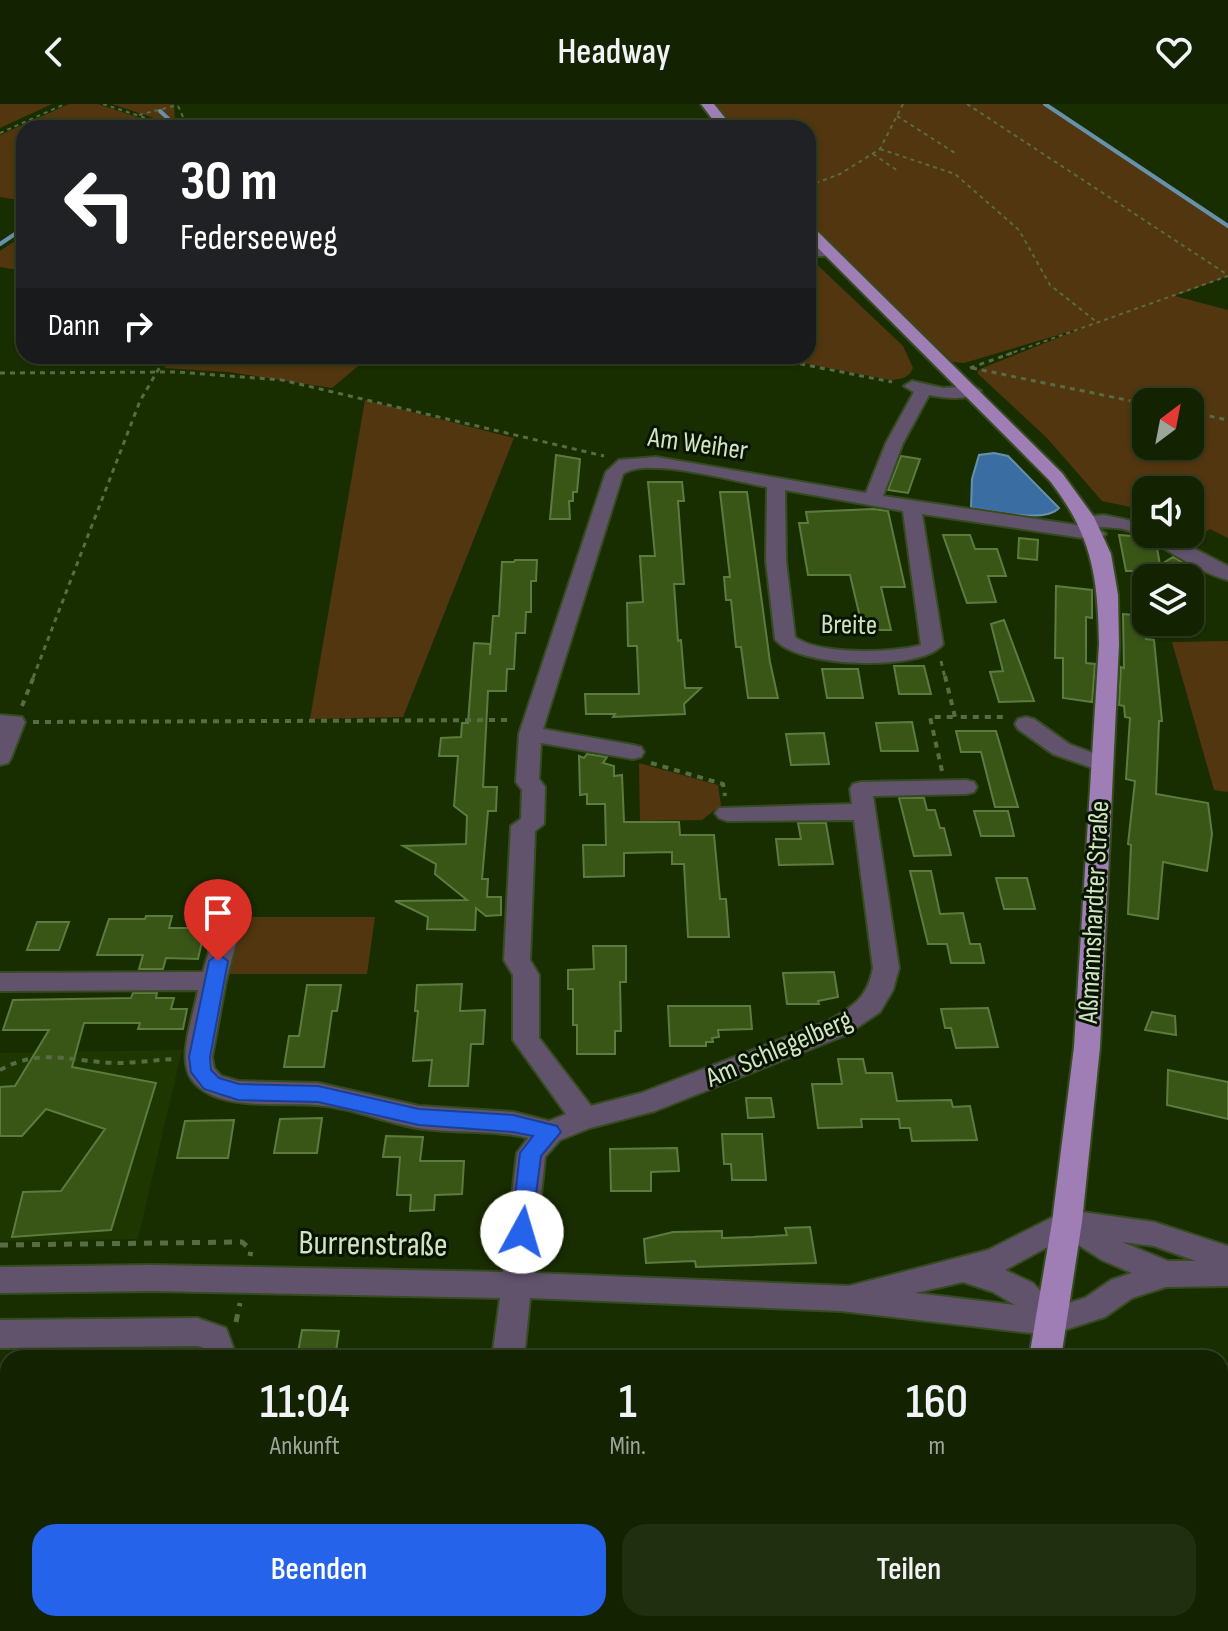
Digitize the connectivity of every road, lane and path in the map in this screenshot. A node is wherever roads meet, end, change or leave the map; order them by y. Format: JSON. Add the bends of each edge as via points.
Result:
{"nodes":[{"id":1,"x":65,"y":104,"type":"edge"},
{"id":2,"x":103,"y":104,"type":"edge"},
{"id":3,"x":707,"y":104,"type":"edge"},
{"id":4,"x":903,"y":104,"type":"edge"},
{"id":5,"x":967,"y":104,"type":"edge"},
{"id":6,"x":178,"y":105,"type":"edge"},
{"id":7,"x":137,"y":115,"type":"junction"},
{"id":8,"x":897,"y":116,"type":"junction"},
{"id":9,"x":29,"y":120,"type":"edge"},
{"id":10,"x":152,"y":120,"type":"edge"},
{"id":11,"x":720,"y":120,"type":"edge"},
{"id":12,"x":880,"y":149,"type":"junction"},
{"id":13,"x":955,"y":153,"type":"dead end"},
{"id":14,"x":873,"y":154,"type":"junction"},
{"id":15,"x":898,"y":171,"type":"dead end"},
{"id":16,"x":816,"y":183,"type":"edge"},
{"id":17,"x":816,"y":239,"type":"edge"},
{"id":18,"x":816,"y":252,"type":"edge"},
{"id":19,"x":827,"y":252,"type":"junction"},
{"id":20,"x":1228,"y":276,"type":"edge"},
{"id":21,"x":1098,"y":323,"type":"junction"},
{"id":22,"x":164,"y":364,"type":"edge"},
{"id":23,"x":800,"y":364,"type":"edge"},
{"id":24,"x":158,"y":370,"type":"junction"},
{"id":25,"x":962,"y":370,"type":"junction"},
{"id":26,"x":0,"y":373,"type":"edge"},
{"id":27,"x":918,"y":388,"type":"junction"},
{"id":28,"x":973,"y":391,"type":"junction"},
{"id":29,"x":1132,"y":401,"type":"edge"},
{"id":30,"x":1204,"y":415,"type":"edge"},
{"id":31,"x":1228,"y":420,"type":"edge"},
{"id":32,"x":625,"y":464,"type":"junction"},
{"id":33,"x":776,"y":483,"type":"junction"},
{"id":34,"x":873,"y":500,"type":"junction"},
{"id":35,"x":912,"y":507,"type":"junction"},
{"id":36,"x":1132,"y":526,"type":"edge"},
{"id":37,"x":1092,"y":527,"type":"junction"},
{"id":38,"x":1178,"y":548,"type":"edge"},
{"id":39,"x":1228,"y":574,"type":"edge"},
{"id":40,"x":928,"y":649,"type":"junction"},
{"id":41,"x":24,"y":700,"type":"dead end"},
{"id":42,"x":955,"y":717,"type":"junction"},
{"id":43,"x":7,"y":722,"type":"edge"},
{"id":44,"x":1026,"y":724,"type":"joint"},
{"id":45,"x":532,"y":727,"type":"junction"},
{"id":46,"x":633,"y":752,"type":"joint"},
{"id":47,"x":0,"y":758,"type":"edge"},
{"id":48,"x":1101,"y":764,"type":"junction"},
{"id":49,"x":956,"y":787,"type":"joint"},
{"id":50,"x":864,"y":812,"type":"junction"},
{"id":51,"x":727,"y":813,"type":"joint"},
{"id":52,"x":230,"y":920,"type":"dead end"},
{"id":53,"x":213,"y":981,"type":"junction"},
{"id":54,"x":0,"y":982,"type":"edge"},
{"id":55,"x":199,"y":1057,"type":"junction"},
{"id":56,"x":0,"y":1070,"type":"edge"},
{"id":57,"x":585,"y":1118,"type":"junction"},
{"id":58,"x":550,"y":1132,"type":"junction"},
{"id":59,"x":1067,"y":1222,"type":"junction"},
{"id":60,"x":0,"y":1245,"type":"edge"},
{"id":61,"x":1228,"y":1259,"type":"edge"},
{"id":62,"x":966,"y":1270,"type":"junction"},
{"id":63,"x":1228,"y":1273,"type":"edge"},
{"id":64,"x":1166,"y":1274,"type":"junction"},
{"id":65,"x":0,"y":1280,"type":"edge"},
{"id":66,"x":245,"y":1280,"type":"junction"},
{"id":67,"x":516,"y":1285,"type":"junction"},
{"id":68,"x":841,"y":1298,"type":"junction"},
{"id":69,"x":1049,"y":1322,"type":"junction"},
{"id":70,"x":0,"y":1334,"type":"edge"},
{"id":71,"x":218,"y":1348,"type":"edge"},
{"id":72,"x":509,"y":1350,"type":"edge"},
{"id":73,"x":1046,"y":1350,"type":"edge"}],
"edges":[{"from":1,"to":9,"type":"path"},
{"from":2,"to":7,"type":"path"},
{"from":3,"to":11,"type":"main road"},
{"from":4,"to":8,"type":"path"},
{"from":5,"to":20,"type":"path"},
{"from":6,"to":7,"type":"path"},
{"from":7,"to":10,"type":"path"},
{"from":8,"to":12,"type":"path"},
{"from":8,"to":13,"type":"path"},
{"from":12,"to":14,"type":"path"},
{"from":12,"to":21,"type":"path","via":[[955,174],[1019,230],[1050,285]]},
{"from":14,"to":15,"type":"path"},
{"from":14,"to":16,"type":"path"},
{"from":17,"to":19,"type":"main road","name":"Aßmannshardter Straße"},
{"from":18,"to":19,"type":"street"},
{"from":19,"to":25,"type":"main road","name":"Aßmannshardter Straße"},
{"from":20,"to":21,"type":"path"},
{"from":21,"to":25,"type":"path"},
{"from":22,"to":24,"type":"path"},
{"from":23,"to":27,"type":"path"},
{"from":24,"to":26,"type":"path"},
{"from":24,"to":32,"type":"path","via":[[295,383]]},
{"from":24,"to":41,"type":"path","via":[[140,401]]},
{"from":25,"to":28,"type":"main road","name":"Aßmannshardter Straße"},
{"from":25,"to":29,"type":"path"},
{"from":27,"to":28,"type":"street"},
{"from":27,"to":34,"type":"street"},
{"from":28,"to":37,"type":"main road","name":"Aßmannshardter Straße","via":[[1056,477]]},
{"from":30,"to":31,"type":"path"},
{"from":32,"to":33,"type":"street","name":"Am Weiher","via":[[656,462]]},
{"from":32,"to":45,"type":"street","name":"Am Weiher","via":[[615,472]]},
{"from":33,"to":34,"type":"street","name":"Am Weiher"},
{"from":33,"to":40,"type":"street","name":"Breite","via":[[775,558],[789,644],[816,654]]},
{"from":34,"to":35,"type":"street","name":"Am Weiher"},
{"from":35,"to":37,"type":"street","name":"Am Weiher"},
{"from":35,"to":40,"type":"street","via":[[934,640]]},
{"from":36,"to":37,"type":"street","name":"Am Weiher","via":[[1109,519]]},
{"from":37,"to":48,"type":"main road","name":"Aßmannshardter Straße","via":[[1109,597]]},
{"from":38,"to":39,"type":"street"},
{"from":40,"to":42,"type":"path","via":[[940,657]]},
{"from":42,"to":44,"type":"path","via":[[999,716]]},
{"from":42,"to":49,"type":"path","via":[[930,717]]},
{"from":43,"to":45,"type":"path"},
{"from":43,"to":47,"type":"street"},
{"from":44,"to":48,"type":"street","via":[[1079,760]]},
{"from":45,"to":46,"type":"street"},
{"from":45,"to":57,"type":"street","name":"Am Weiher","via":[[527,782],[534,787],[532,824],[523,826],[517,960],[526,975],[526,1040]]},
{"from":46,"to":51,"type":"path","via":[[638,760],[723,784]]},
{"from":48,"to":59,"type":"main road","name":"Aßmannshardter Straße","via":[[1089,1019]]},
{"from":49,"to":50,"type":"street","via":[[861,789]]},
{"from":50,"to":51,"type":"street"},
{"from":50,"to":57,"type":"street","name":"Am Schlegelberg","via":[[886,968],[875,1002],[837,1028],[645,1103]]},
{"from":52,"to":53,"type":"street"},
{"from":53,"to":54,"type":"street"},
{"from":53,"to":55,"type":"street"},
{"from":55,"to":56,"type":"path","via":[[119,1063],[34,1056]]},
{"from":55,"to":58,"type":"street","via":[[201,1072],[222,1089],[318,1094],[419,1117],[501,1122]]},
{"from":57,"to":58,"type":"street","name":"Am Schlegelberg"},
{"from":58,"to":67,"type":"street","via":[[531,1153]]},
{"from":59,"to":61,"type":"street","via":[[1154,1234]]},
{"from":59,"to":62,"type":"street","name":"Burrenstraße","via":[[995,1261]]},
{"from":59,"to":64,"type":"street","via":[[1112,1251]]},
{"from":59,"to":69,"type":"main road","name":"Aßmannshardter Straße"},
{"from":60,"to":66,"type":"path","via":[[242,1242],[251,1250]]},
{"from":62,"to":68,"type":"street","name":"Burrenstraße"},
{"from":62,"to":69,"type":"street","via":[[1033,1298]]},
{"from":63,"to":64,"type":"street"},
{"from":64,"to":69,"type":"street","via":[[1122,1289],[1094,1308]]},
{"from":65,"to":66,"type":"street","name":"Burrenstraße"},
{"from":66,"to":67,"type":"street","name":"Burrenstraße"},
{"from":66,"to":71,"type":"path","via":[[237,1321]]},
{"from":67,"to":68,"type":"street","name":"Burrenstraße"},
{"from":67,"to":72,"type":"street"},
{"from":68,"to":69,"type":"street","name":"Burrenstraße"},
{"from":69,"to":73,"type":"main road","name":"Aßmannshardter Straße"},
{"from":70,"to":71,"type":"street","via":[[197,1332]]}]}
